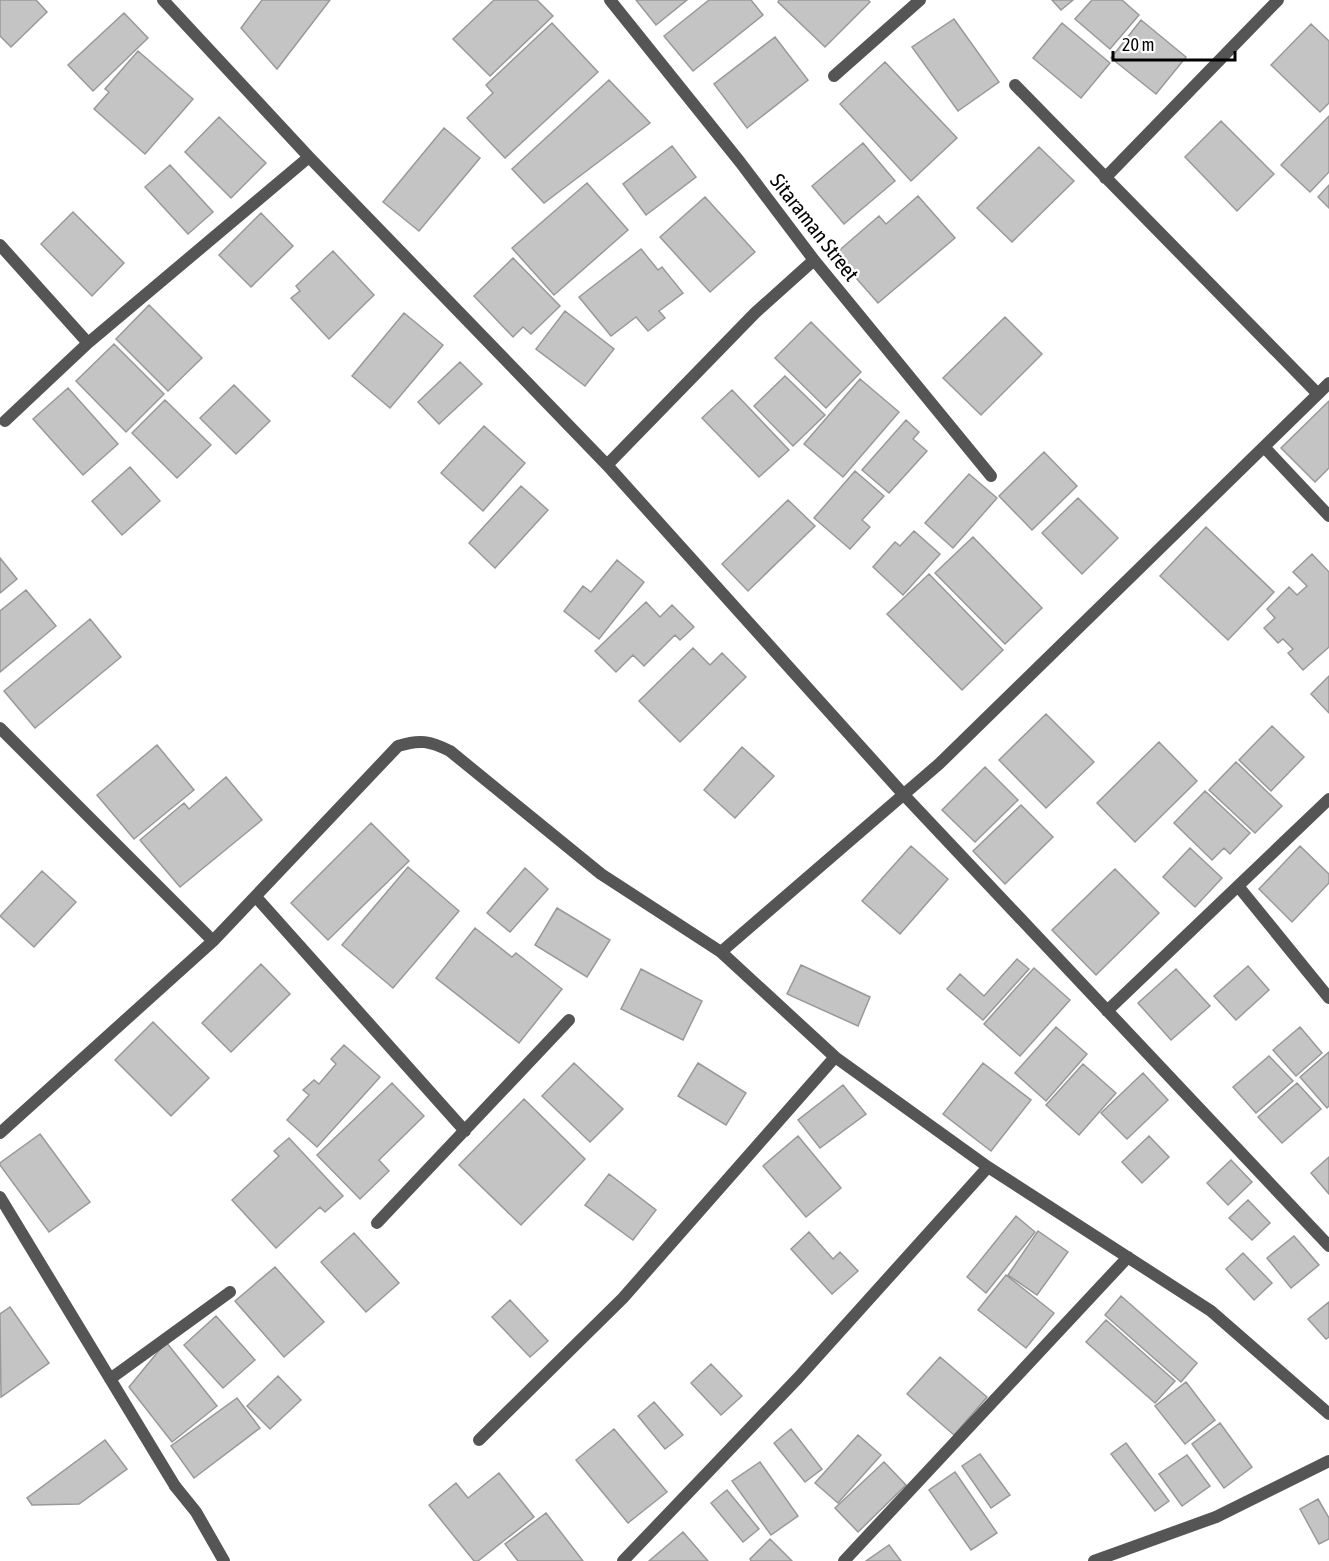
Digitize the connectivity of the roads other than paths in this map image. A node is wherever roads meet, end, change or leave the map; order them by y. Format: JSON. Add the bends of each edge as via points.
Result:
{"nodes":[{"id":1,"x":163,"y":0,"type":"edge"},
{"id":2,"x":610,"y":0,"type":"edge"},
{"id":3,"x":921,"y":0,"type":"edge"},
{"id":4,"x":1278,"y":0,"type":"edge"},
{"id":5,"x":834,"y":76,"type":"dead end"},
{"id":6,"x":1015,"y":86,"type":"dead end"},
{"id":7,"x":309,"y":157,"type":"junction"},
{"id":8,"x":1105,"y":178,"type":"junction"},
{"id":9,"x":0,"y":245,"type":"edge"},
{"id":10,"x":814,"y":260,"type":"junction"},
{"id":11,"x":88,"y":344,"type":"junction"},
{"id":12,"x":1329,"y":383,"type":"edge"},
{"id":13,"x":1318,"y":394,"type":"junction"},
{"id":14,"x":5,"y":421,"type":"dead end"},
{"id":15,"x":1264,"y":447,"type":"junction"},
{"id":16,"x":607,"y":465,"type":"junction"},
{"id":17,"x":991,"y":476,"type":"dead end"},
{"id":18,"x":1329,"y":516,"type":"edge"},
{"id":19,"x":0,"y":728,"type":"edge"},
{"id":20,"x":904,"y":795,"type":"junction"},
{"id":21,"x":1329,"y":799,"type":"edge"},
{"id":22,"x":1238,"y":886,"type":"junction"},
{"id":23,"x":256,"y":897,"type":"junction"},
{"id":24,"x":213,"y":941,"type":"junction"},
{"id":25,"x":721,"y":952,"type":"junction"},
{"id":26,"x":1329,"y":998,"type":"edge"},
{"id":27,"x":1107,"y":1011,"type":"junction"},
{"id":28,"x":569,"y":1020,"type":"dead end"},
{"id":29,"x":835,"y":1057,"type":"junction"},
{"id":30,"x":465,"y":1131,"type":"junction"},
{"id":31,"x":0,"y":1133,"type":"edge"},
{"id":32,"x":988,"y":1167,"type":"junction"},
{"id":33,"x":0,"y":1197,"type":"edge"},
{"id":34,"x":377,"y":1224,"type":"dead end"},
{"id":35,"x":1329,"y":1246,"type":"edge"},
{"id":36,"x":1128,"y":1257,"type":"junction"},
{"id":37,"x":230,"y":1292,"type":"dead end"},
{"id":38,"x":110,"y":1379,"type":"junction"},
{"id":39,"x":1329,"y":1414,"type":"edge"},
{"id":40,"x":478,"y":1440,"type":"dead end"},
{"id":41,"x":1329,"y":1461,"type":"edge"},
{"id":42,"x":225,"y":1561,"type":"edge"},
{"id":43,"x":623,"y":1561,"type":"edge"},
{"id":44,"x":844,"y":1561,"type":"edge"},
{"id":45,"x":1094,"y":1561,"type":"edge"}],
"edges":[{"from":1,"to":7,"type":"street"},
{"from":2,"to":10,"type":"street","name":"Sitaraman Street"},
{"from":3,"to":5,"type":"street"},
{"from":4,"to":8,"type":"street"},
{"from":6,"to":8,"type":"street"},
{"from":7,"to":11,"type":"street"},
{"from":7,"to":16,"type":"street"},
{"from":8,"to":13,"type":"street"},
{"from":9,"to":11,"type":"street"},
{"from":10,"to":16,"type":"street","via":[[755,313]]},
{"from":10,"to":17,"type":"street","name":"Sitaraman Street"},
{"from":11,"to":14,"type":"street"},
{"from":12,"to":13,"type":"street"},
{"from":13,"to":15,"type":"street"},
{"from":15,"to":18,"type":"street"},
{"from":15,"to":20,"type":"street"},
{"from":16,"to":20,"type":"street"},
{"from":19,"to":24,"type":"street"},
{"from":20,"to":25,"type":"street"},
{"from":20,"to":27,"type":"street"},
{"from":21,"to":22,"type":"street"},
{"from":22,"to":26,"type":"street"},
{"from":22,"to":27,"type":"street"},
{"from":23,"to":24,"type":"street"},
{"from":23,"to":25,"type":"street","via":[[398,746],[414,741],[433,743],[450,751],[601,874]]},
{"from":23,"to":30,"type":"street"},
{"from":24,"to":31,"type":"street"},
{"from":25,"to":29,"type":"street"},
{"from":27,"to":35,"type":"street"},
{"from":28,"to":30,"type":"street"},
{"from":29,"to":32,"type":"street"},
{"from":29,"to":40,"type":"street","via":[[623,1298]]},
{"from":30,"to":34,"type":"street"},
{"from":32,"to":36,"type":"street"},
{"from":32,"to":43,"type":"street","via":[[798,1378]]},
{"from":33,"to":38,"type":"street"},
{"from":36,"to":39,"type":"street","via":[[1211,1311]]},
{"from":36,"to":44,"type":"street"},
{"from":37,"to":38,"type":"street"},
{"from":38,"to":42,"type":"street"},
{"from":41,"to":45,"type":"street","via":[[1216,1517]]}]}
